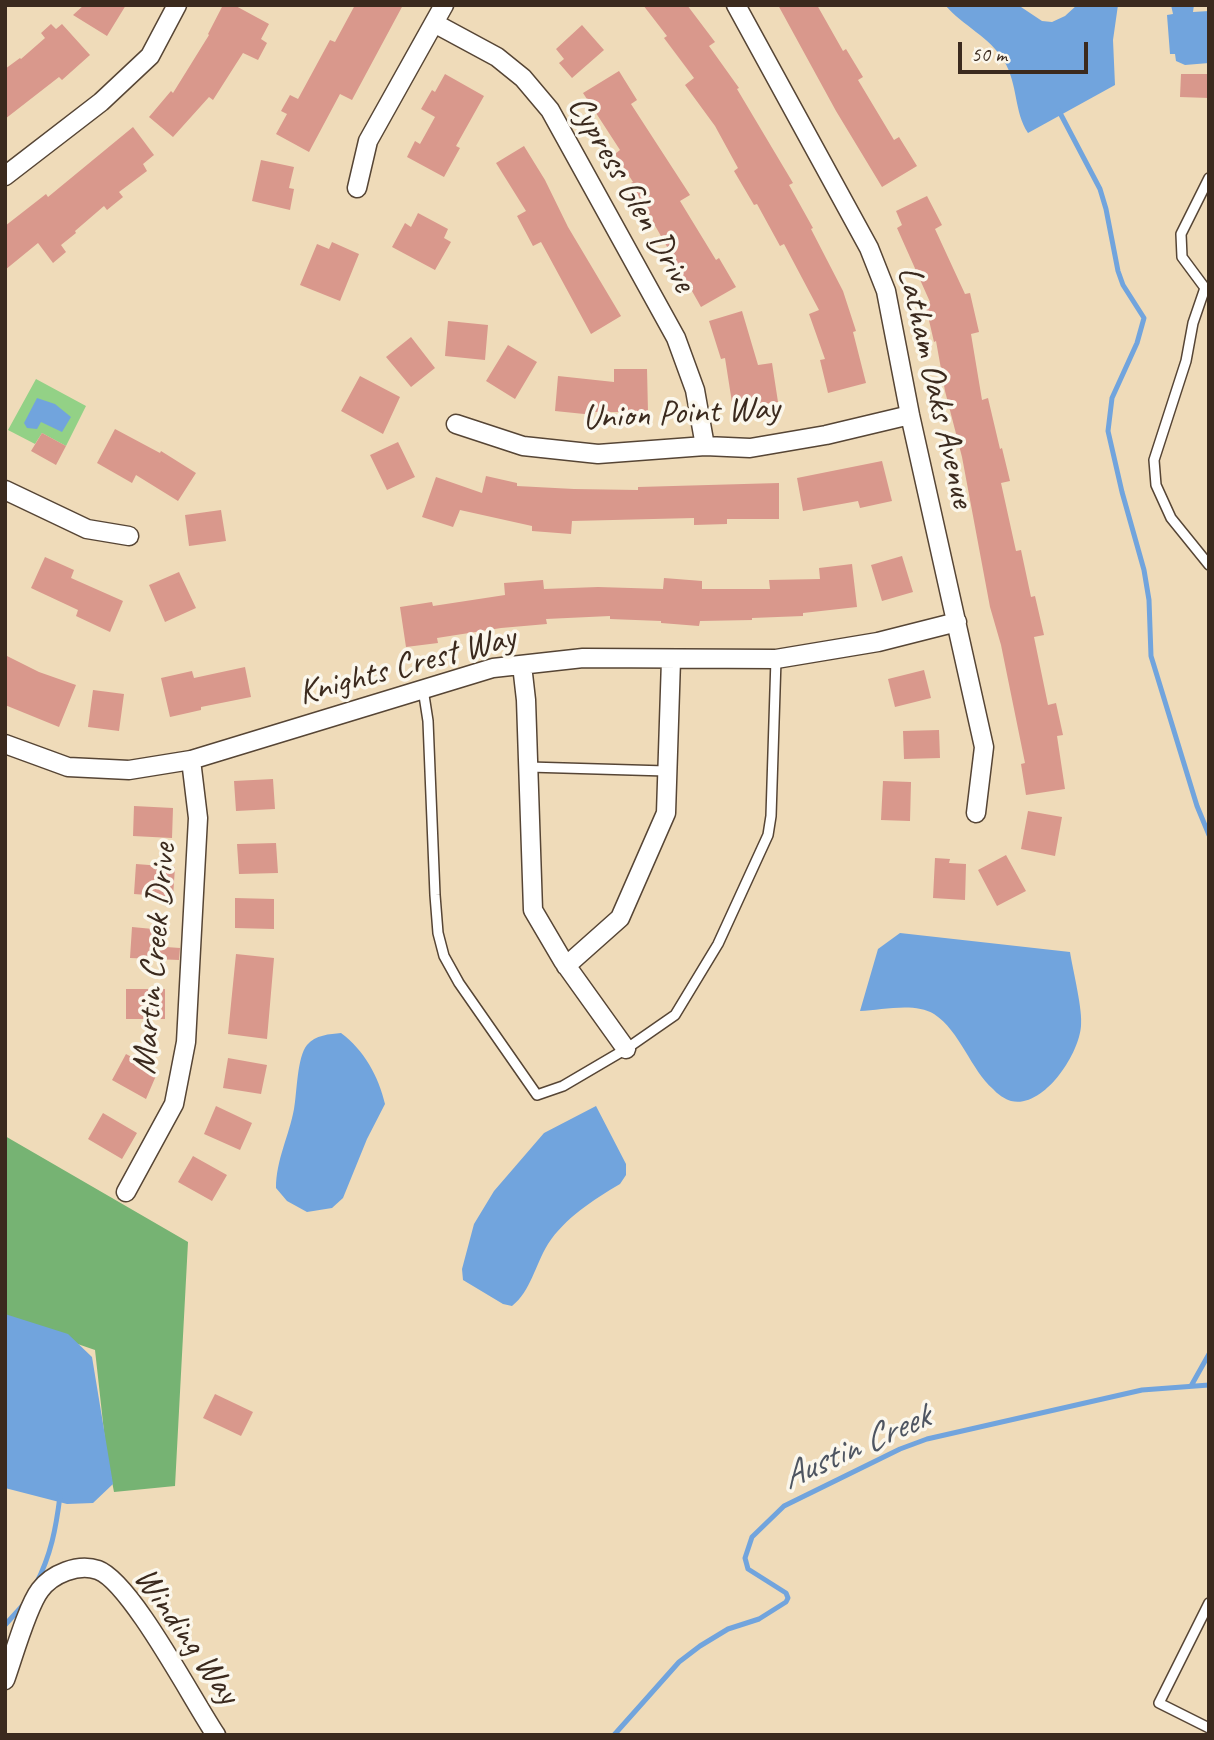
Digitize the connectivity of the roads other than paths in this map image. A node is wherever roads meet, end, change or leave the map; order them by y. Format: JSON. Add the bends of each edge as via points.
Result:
{"nodes":[{"id":1,"x":177,"y":5,"type":"edge"},
{"id":2,"x":444,"y":5,"type":"edge"},
{"id":3,"x":736,"y":5,"type":"edge"},
{"id":4,"x":434,"y":23,"type":"junction"},
{"id":5,"x":5,"y":176,"type":"edge"},
{"id":6,"x":1209,"y":178,"type":"edge"},
{"id":7,"x":356,"y":188,"type":"dead end"},
{"id":8,"x":1207,"y":289,"type":"edge"},
{"id":9,"x":910,"y":415,"type":"junction"},
{"id":10,"x":456,"y":424,"type":"dead end"},
{"id":11,"x":705,"y":446,"type":"junction"},
{"id":12,"x":5,"y":490,"type":"edge"},
{"id":13,"x":129,"y":536,"type":"dead end"},
{"id":14,"x":1209,"y":565,"type":"edge"},
{"id":15,"x":957,"y":622,"type":"junction"},
{"id":16,"x":776,"y":659,"type":"junction"},
{"id":17,"x":671,"y":660,"type":"junction"},
{"id":18,"x":522,"y":664,"type":"junction"},
{"id":19,"x":423,"y":689,"type":"junction"},
{"id":20,"x":5,"y":744,"type":"edge"},
{"id":21,"x":191,"y":760,"type":"junction"},
{"id":22,"x":529,"y":767,"type":"junction"},
{"id":23,"x":666,"y":771,"type":"junction"},
{"id":24,"x":976,"y":813,"type":"dead end"},
{"id":25,"x":566,"y":966,"type":"junction"},
{"id":26,"x":626,"y":1049,"type":"junction"},
{"id":27,"x":126,"y":1192,"type":"dead end"},
{"id":28,"x":1209,"y":1603,"type":"edge"},
{"id":29,"x":5,"y":1680,"type":"edge"},
{"id":30,"x":1209,"y":1728,"type":"edge"},
{"id":31,"x":216,"y":1735,"type":"edge"}],
"edges":[{"from":1,"to":5,"type":"street","via":[[150,55],[101,102]]},
{"from":2,"to":4,"type":"street"},
{"from":3,"to":9,"type":"street","name":"Latham Oaks Avenue","via":[[869,248],[886,291]]},
{"from":4,"to":7,"type":"street","via":[[368,141]]},
{"from":4,"to":11,"type":"street","name":"Cypress Glen Drive","via":[[497,57],[523,78],[550,110],[676,338],[695,390]]},
{"from":6,"to":8,"type":"lane","via":[[1181,234],[1182,257]]},
{"from":8,"to":14,"type":"lane","via":[[1154,460],[1156,485],[1171,518]]},
{"from":9,"to":11,"type":"street","name":"Union Point Way","via":[[750,447]]},
{"from":9,"to":15,"type":"street","name":"Latham Oaks Avenue"},
{"from":10,"to":11,"type":"street","name":"Union Point Way","via":[[523,446],[598,454]]},
{"from":12,"to":13,"type":"street","via":[[87,529]]},
{"from":15,"to":16,"type":"street","name":"Knights Crest Way","via":[[878,642]]},
{"from":15,"to":24,"type":"street","name":"Latham Oaks Avenue","via":[[984,747]]},
{"from":16,"to":17,"type":"street","name":"Knights Crest Way"},
{"from":16,"to":26,"type":"lane","via":[[768,835],[718,944],[675,1015]]},
{"from":17,"to":18,"type":"street","name":"Knights Crest Way","via":[[583,658]]},
{"from":17,"to":23,"type":"street"},
{"from":18,"to":19,"type":"street","name":"Knights Crest Way"},
{"from":18,"to":22,"type":"street"},
{"from":19,"to":21,"type":"street","name":"Knights Crest Way"},
{"from":19,"to":26,"type":"lane","via":[[438,933],[454,974],[537,1095],[563,1086]]},
{"from":20,"to":21,"type":"street","name":"Knights Crest Way","via":[[68,767],[129,770]]},
{"from":21,"to":27,"type":"street","name":"Martin Creek Drive","via":[[198,818],[186,1042],[174,1104]]},
{"from":22,"to":23,"type":"lane"},
{"from":22,"to":25,"type":"street","via":[[533,910]]},
{"from":23,"to":25,"type":"street","via":[[666,813],[620,918]]},
{"from":25,"to":26,"type":"street"},
{"from":28,"to":30,"type":"lane","via":[[1159,1703]]},
{"from":29,"to":31,"type":"street","name":"Winding Way","via":[[40,1590],[69,1571],[99,1570],[139,1611]]}]}
